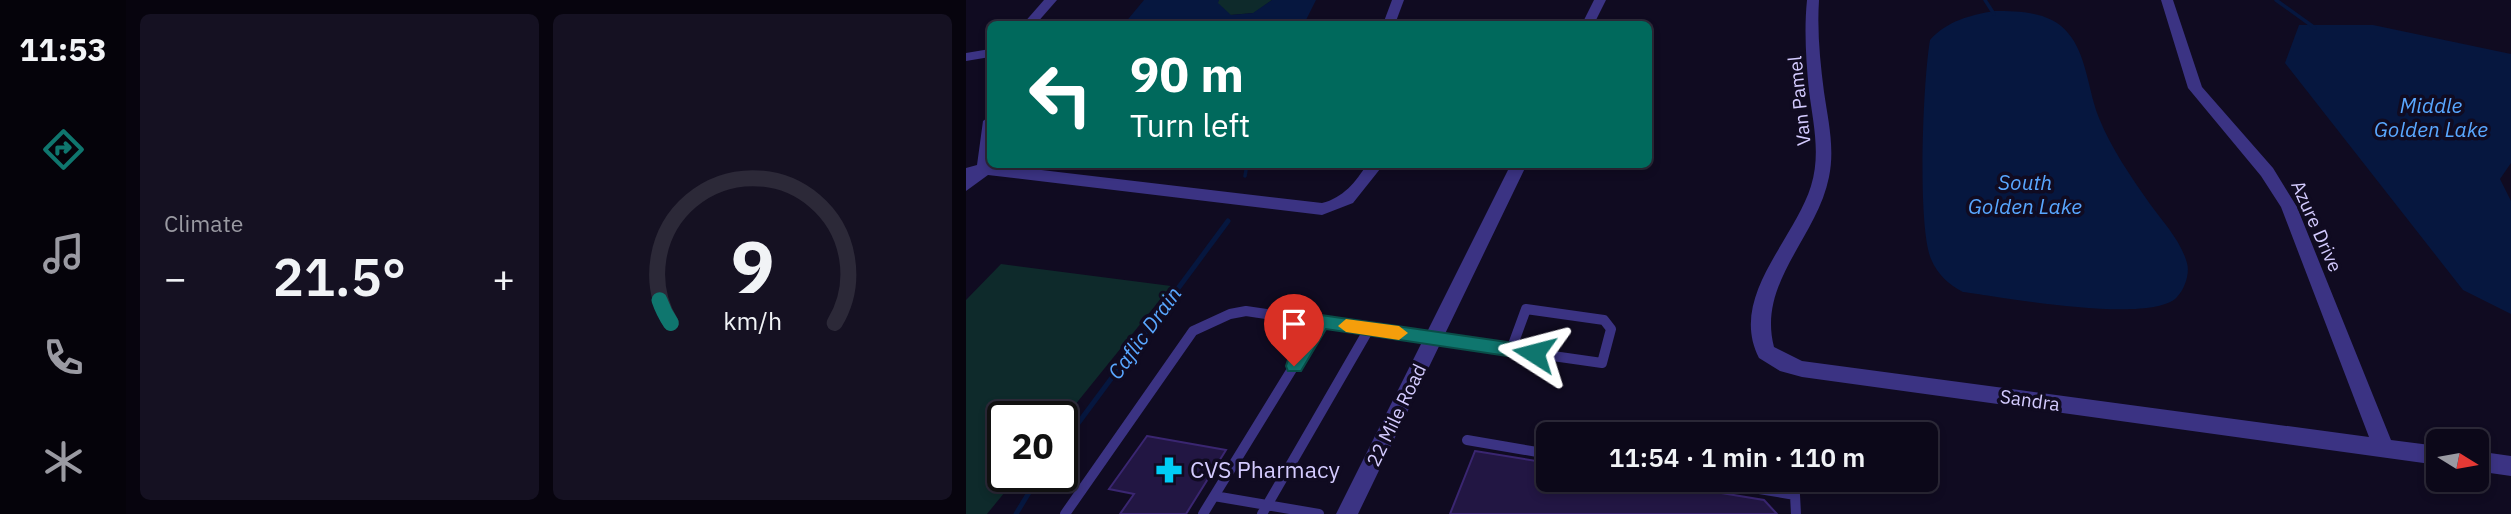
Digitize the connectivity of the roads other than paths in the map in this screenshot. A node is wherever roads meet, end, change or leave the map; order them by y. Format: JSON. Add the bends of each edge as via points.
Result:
{"nodes":[{"id":1,"x":1051,"y":0,"type":"edge"},
{"id":2,"x":1398,"y":0,"type":"edge"},
{"id":3,"x":1600,"y":0,"type":"edge"},
{"id":4,"x":1813,"y":0,"type":"edge"},
{"id":5,"x":2167,"y":0,"type":"edge"},
{"id":6,"x":1032,"y":21,"type":"edge"},
{"id":7,"x":1390,"y":21,"type":"edge"},
{"id":8,"x":1590,"y":21,"type":"edge"},
{"id":9,"x":987,"y":54,"type":"edge"},
{"id":10,"x":966,"y":57,"type":"edge"},
{"id":11,"x":987,"y":150,"type":"edge"},
{"id":12,"x":1373,"y":168,"type":"edge"},
{"id":13,"x":1517,"y":168,"type":"edge"},
{"id":14,"x":985,"y":169,"type":"junction"},
{"id":15,"x":966,"y":173,"type":"edge"},
{"id":16,"x":966,"y":186,"type":"edge"},
{"id":17,"x":1777,"y":271,"type":"joint"},
{"id":18,"x":1321,"y":322,"type":"junction"},
{"id":19,"x":1369,"y":329,"type":"junction"},
{"id":20,"x":1433,"y":338,"type":"junction"},
{"id":21,"x":1511,"y":350,"type":"junction"},
{"id":22,"x":1466,"y":440,"type":"dead end"},
{"id":23,"x":2384,"y":449,"type":"junction"},
{"id":24,"x":1536,"y":452,"type":"edge"},
{"id":25,"x":2426,"y":454,"type":"edge"},
{"id":26,"x":2489,"y":463,"type":"edge"},
{"id":27,"x":2511,"y":466,"type":"edge"},
{"id":28,"x":1777,"y":492,"type":"edge"},
{"id":29,"x":1214,"y":496,"type":"junction"},
{"id":30,"x":1264,"y":510,"type":"edge"},
{"id":31,"x":1065,"y":514,"type":"edge"},
{"id":32,"x":1203,"y":514,"type":"edge"},
{"id":33,"x":1320,"y":514,"type":"edge"},
{"id":34,"x":1347,"y":514,"type":"edge"},
{"id":35,"x":1796,"y":514,"type":"edge"}],
"edges":[{"from":1,"to":6,"type":"street"},
{"from":2,"to":7,"type":"street"},
{"from":3,"to":8,"type":"street"},
{"from":4,"to":17,"type":"street","name":"Van Pamel","via":[[1812,54],[1825,158],[1808,219]]},
{"from":5,"to":23,"type":"street","name":"Azure Drive","via":[[2195,88],[2267,172],[2289,208]]},
{"from":9,"to":10,"type":"street"},
{"from":11,"to":14,"type":"street"},
{"from":12,"to":14,"type":"street","via":[[1345,202],[1322,209]]},
{"from":13,"to":20,"type":"street","name":"22 Mile Road"},
{"from":14,"to":15,"type":"street"},
{"from":14,"to":16,"type":"street"},
{"from":17,"to":23,"type":"street","name":"Sandra","via":[[1764,293],[1758,326],[1766,352],[1787,365]]},
{"from":18,"to":19,"type":"lane"},
{"from":18,"to":29,"type":"lane"},
{"from":18,"to":31,"type":"lane","via":[[1246,311],[1193,331]]},
{"from":19,"to":20,"type":"lane"},
{"from":19,"to":30,"type":"lane"},
{"from":20,"to":21,"type":"lane"},
{"from":20,"to":34,"type":"street","name":"22 Mile Road"},
{"from":21,"to":21,"type":"lane","via":[[1602,363],[1611,330],[1604,320],[1526,309]]},
{"from":22,"to":24,"type":"lane"},
{"from":23,"to":25,"type":"street","name":"Sandra"},
{"from":26,"to":27,"type":"street"},
{"from":28,"to":35,"type":"lane","via":[[1795,495]]},
{"from":29,"to":30,"type":"lane"},
{"from":29,"to":32,"type":"lane"},
{"from":30,"to":33,"type":"lane"}]}
